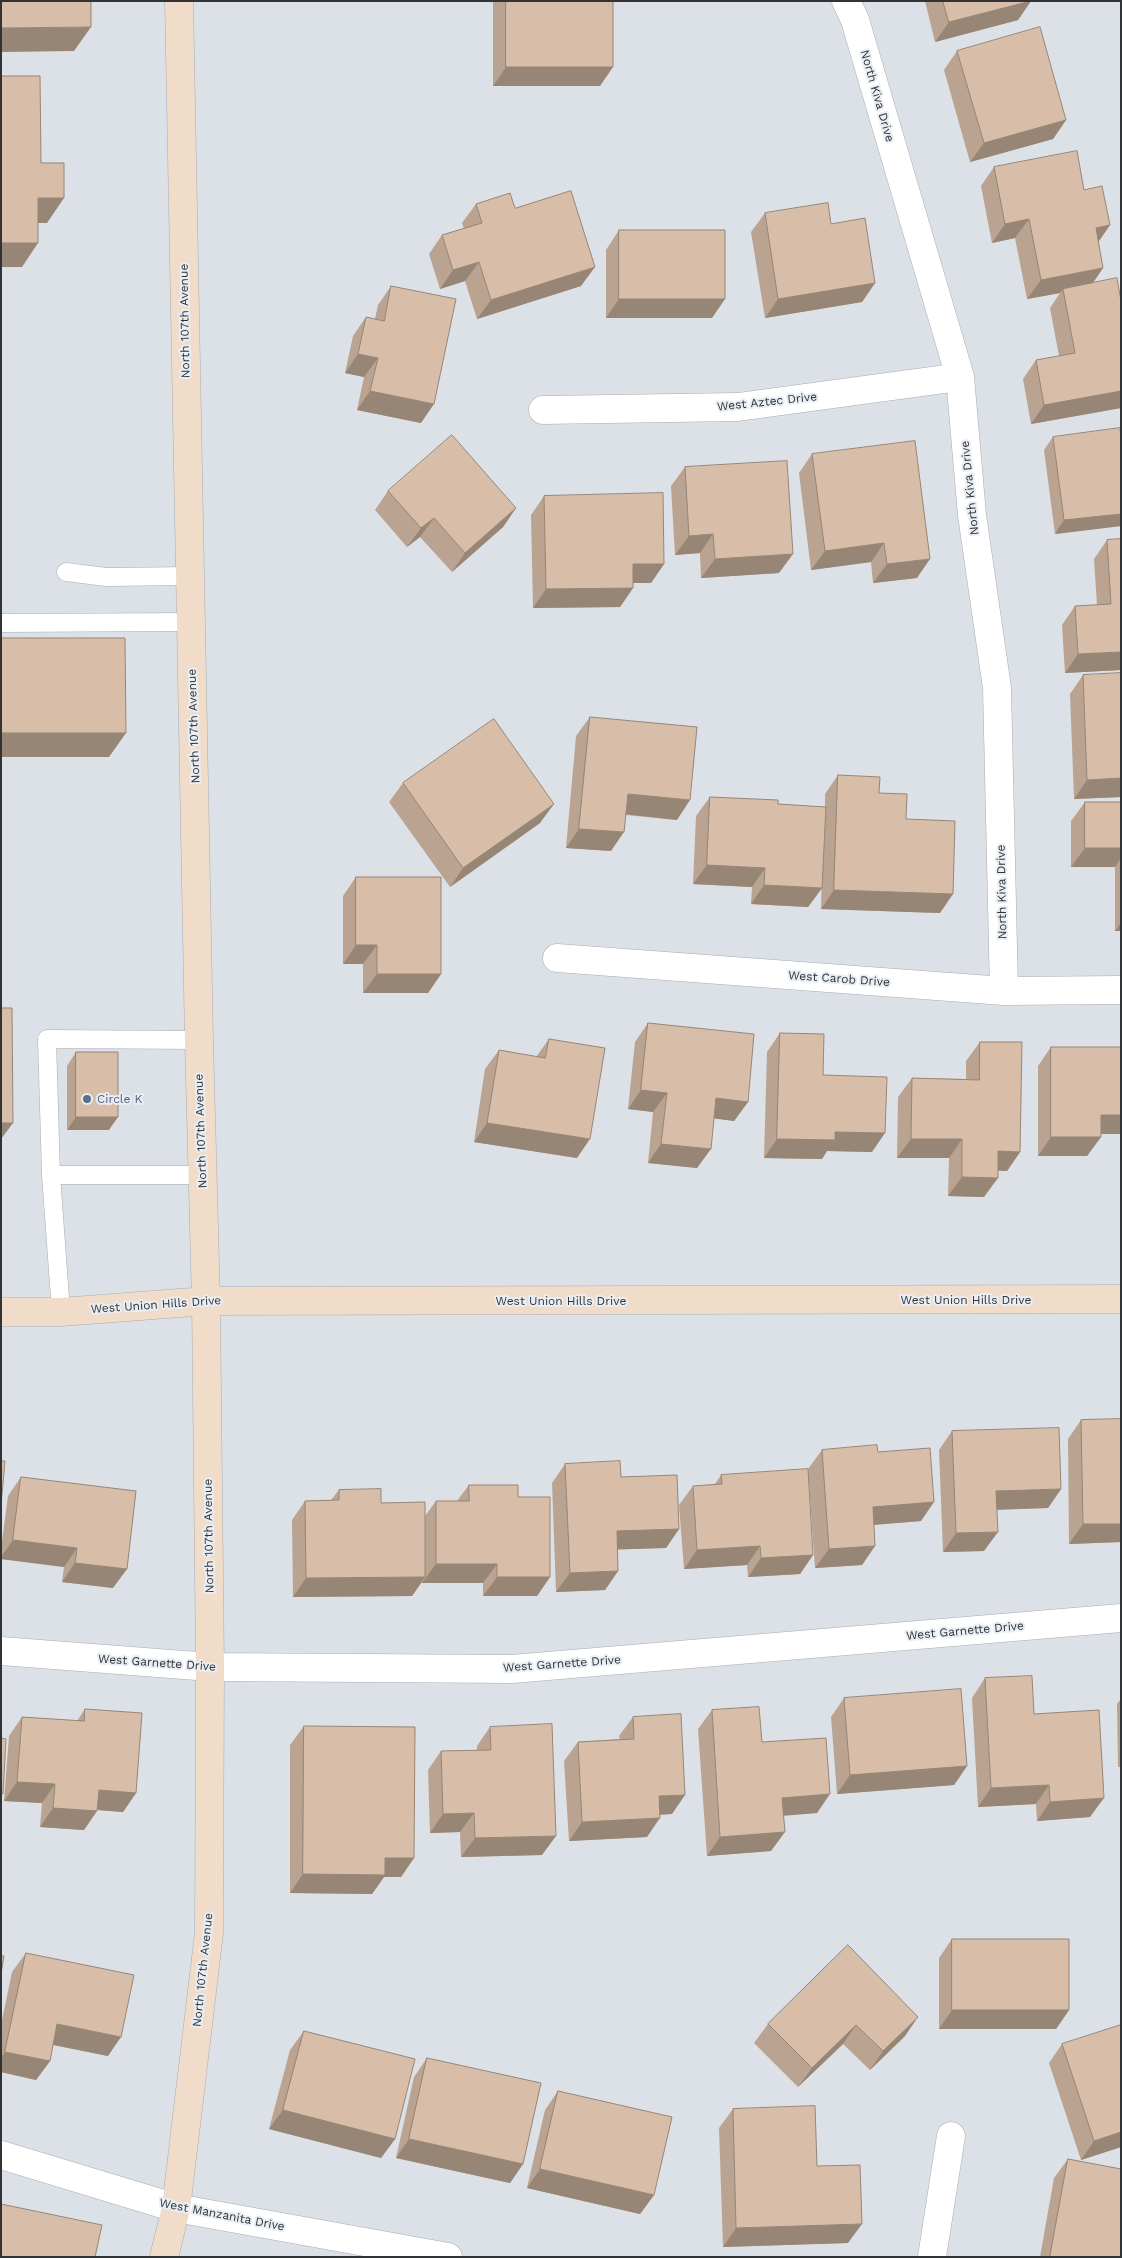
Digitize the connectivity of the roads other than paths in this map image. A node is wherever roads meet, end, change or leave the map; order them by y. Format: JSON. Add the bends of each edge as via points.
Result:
{"nodes":[{"id":1,"x":179,"y":1,"type":"edge"},
{"id":2,"x":846,"y":1,"type":"edge"},
{"id":3,"x":960,"y":377,"type":"junction"},
{"id":4,"x":543,"y":410,"type":"dead end"},
{"id":5,"x":66,"y":572,"type":"dead end"},
{"id":6,"x":190,"y":576,"type":"junction"},
{"id":7,"x":191,"y":622,"type":"junction"},
{"id":8,"x":1,"y":623,"type":"edge"},
{"id":9,"x":557,"y":958,"type":"dead end"},
{"id":10,"x":1121,"y":990,"type":"edge"},
{"id":11,"x":1004,"y":991,"type":"junction"},
{"id":12,"x":199,"y":1040,"type":"junction"},
{"id":13,"x":51,"y":1175,"type":"junction"},
{"id":14,"x":203,"y":1175,"type":"junction"},
{"id":15,"x":1121,"y":1299,"type":"edge"},
{"id":16,"x":206,"y":1300,"type":"junction"},
{"id":17,"x":1,"y":1312,"type":"edge"},
{"id":18,"x":61,"y":1312,"type":"junction"},
{"id":19,"x":1121,"y":1618,"type":"edge"},
{"id":20,"x":1,"y":1651,"type":"edge"},
{"id":21,"x":210,"y":1668,"type":"junction"},
{"id":22,"x":951,"y":2136,"type":"dead end"},
{"id":23,"x":1,"y":2155,"type":"edge"},
{"id":24,"x":176,"y":2208,"type":"junction"},
{"id":25,"x":164,"y":2257,"type":"edge"},
{"id":26,"x":448,"y":2257,"type":"edge"},
{"id":27,"x":932,"y":2257,"type":"edge"}],
"edges":[{"from":1,"to":6,"type":"main road","name":"North 107th Avenue"},
{"from":2,"to":3,"type":"street","name":"North Kiva Drive","via":[[855,20]]},
{"from":3,"to":4,"type":"street","name":"West Aztec Drive","via":[[738,407]]},
{"from":3,"to":11,"type":"street","name":"North Kiva Drive","via":[[972,515],[996,688]]},
{"from":5,"to":6,"type":"lane","via":[[106,576]]},
{"from":6,"to":7,"type":"main road","name":"North 107th Avenue"},
{"from":7,"to":8,"type":"lane"},
{"from":7,"to":12,"type":"main road","name":"North 107th Avenue"},
{"from":9,"to":11,"type":"street","name":"West Carob Drive"},
{"from":10,"to":11,"type":"street","name":"West Carob Drive"},
{"from":12,"to":13,"type":"lane","via":[[47,1038]]},
{"from":12,"to":14,"type":"main road","name":"North 107th Avenue"},
{"from":13,"to":14,"type":"lane"},
{"from":13,"to":18,"type":"lane"},
{"from":14,"to":16,"type":"main road","name":"North 107th Avenue"},
{"from":15,"to":16,"type":"main road","name":"West Union Hills Drive"},
{"from":16,"to":18,"type":"main road","name":"West Union Hills Drive"},
{"from":16,"to":21,"type":"main road","name":"North 107th Avenue"},
{"from":17,"to":18,"type":"main road","name":"West Union Hills Drive"},
{"from":19,"to":21,"type":"street","name":"West Garnette Drive","via":[[512,1669]]},
{"from":20,"to":21,"type":"street","name":"West Garnette Drive"},
{"from":21,"to":24,"type":"main road","name":"North 107th Avenue","via":[[209,1932]]},
{"from":22,"to":27,"type":"street"},
{"from":23,"to":24,"type":"street","name":"West Manzanita Drive"},
{"from":24,"to":25,"type":"main road","name":"North 107th Avenue"},
{"from":24,"to":26,"type":"street","name":"West Manzanita Drive"}]}
